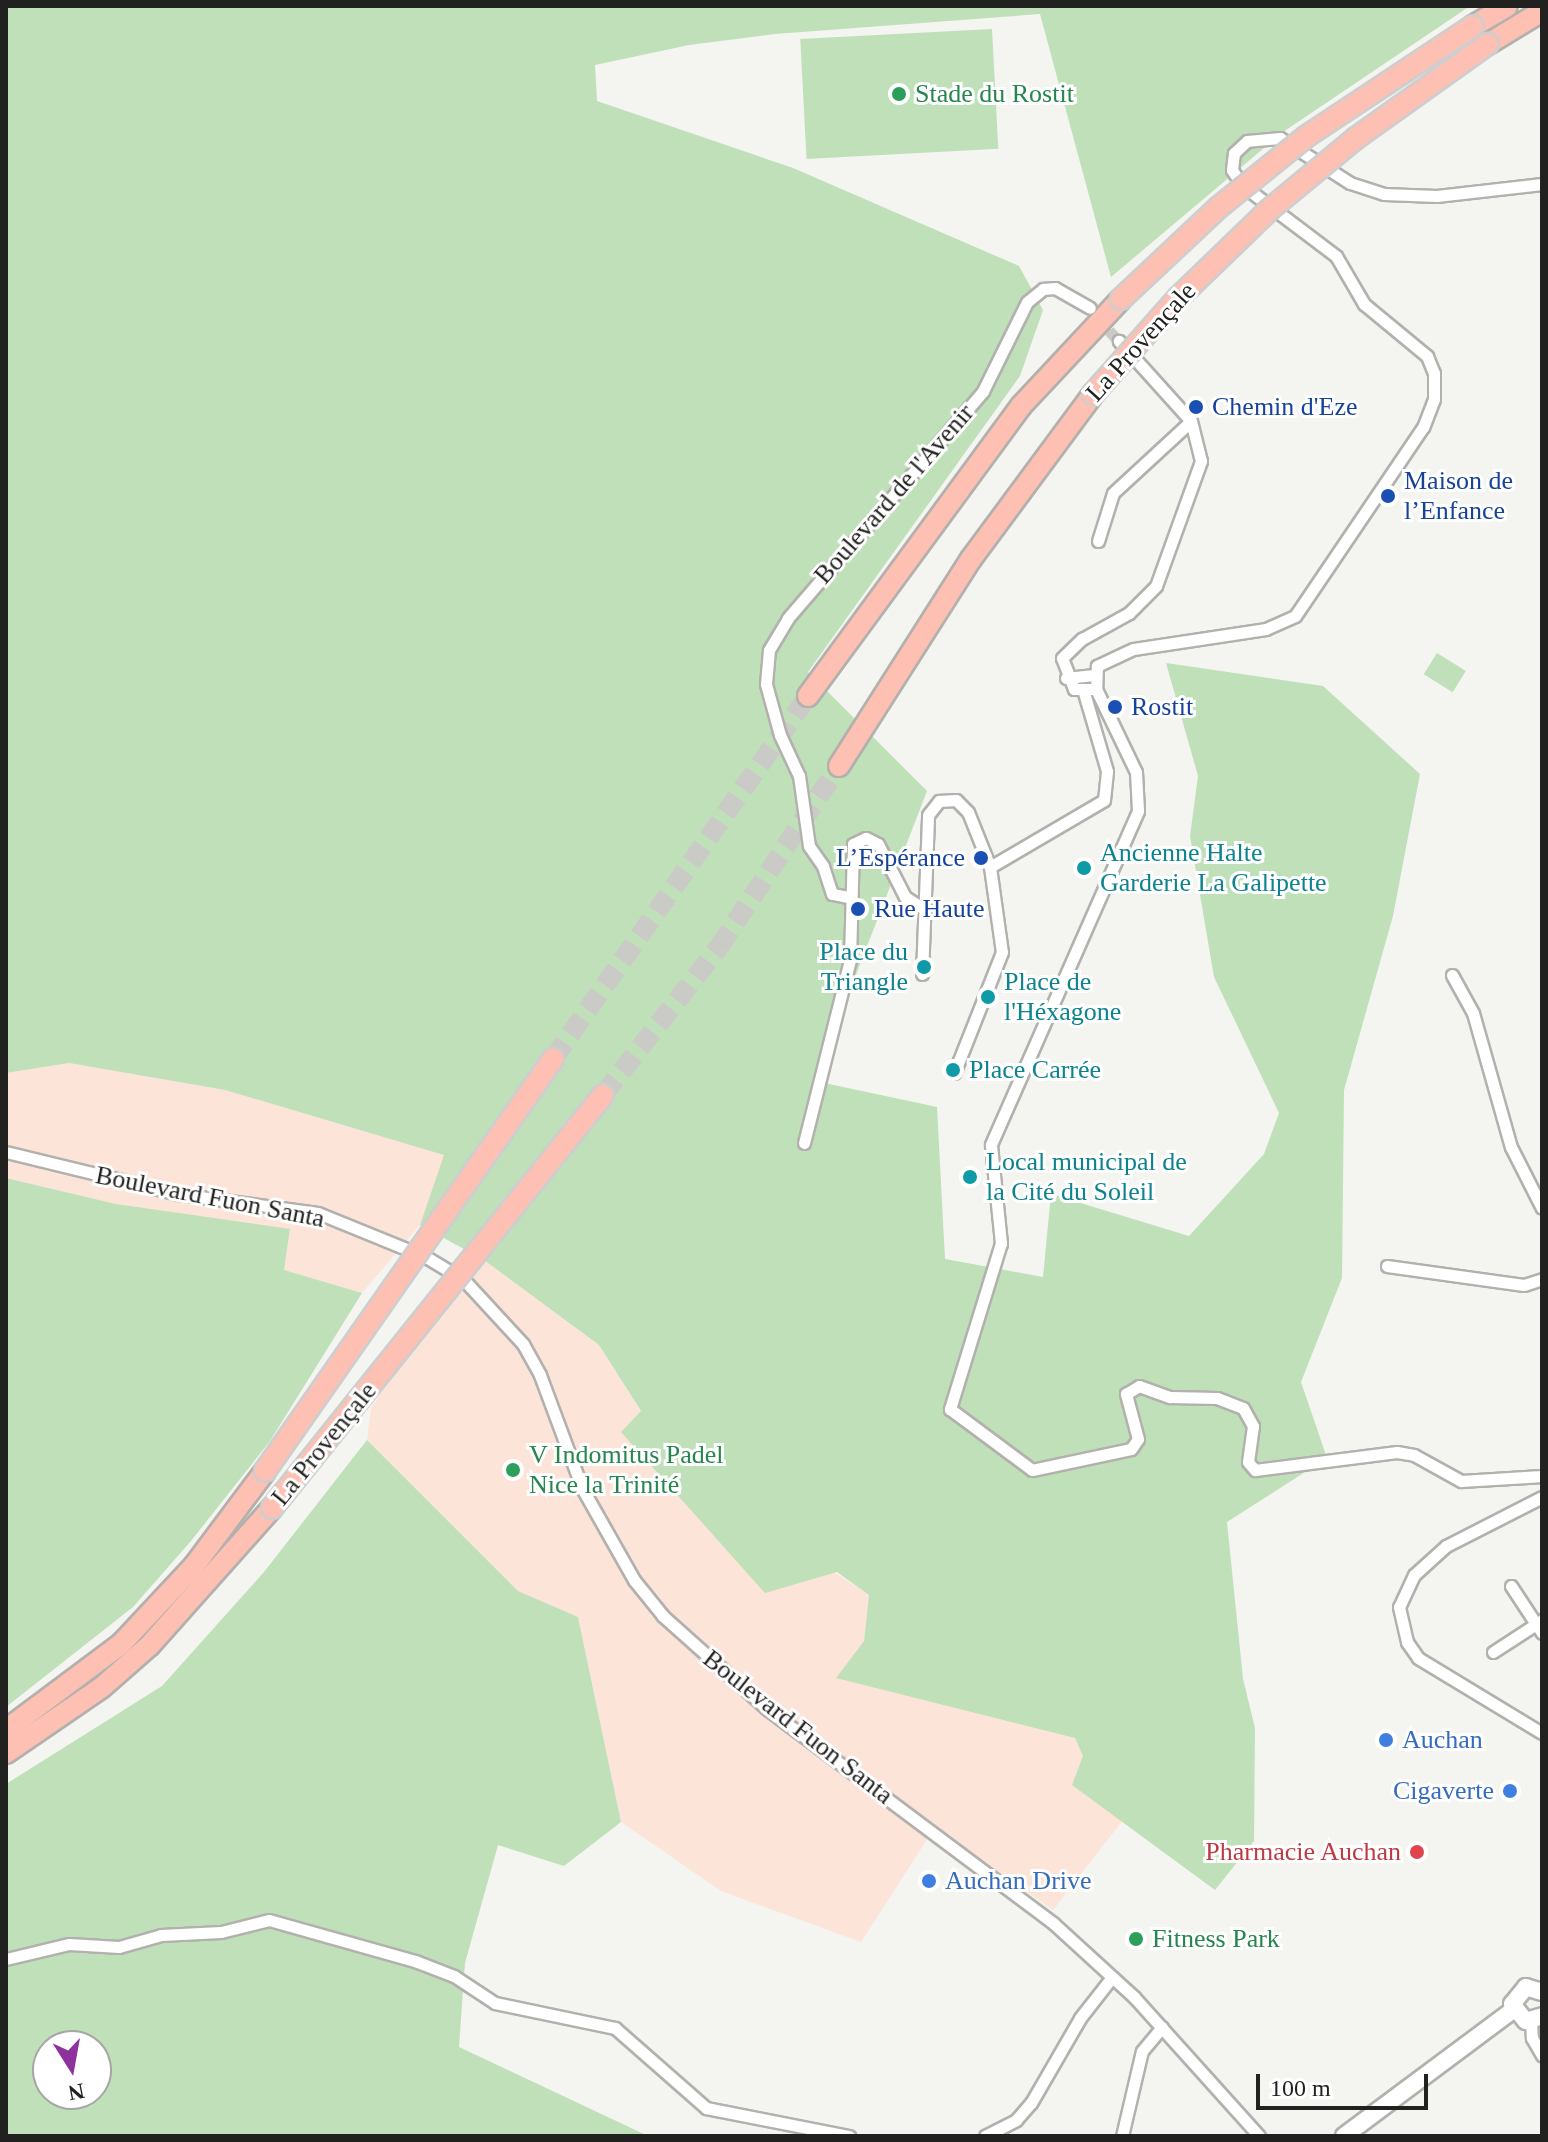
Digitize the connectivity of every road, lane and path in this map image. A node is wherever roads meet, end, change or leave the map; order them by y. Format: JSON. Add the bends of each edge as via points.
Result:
{"nodes":[{"id":1,"x":1507,"y":6,"type":"edge"},
{"id":2,"x":1542,"y":11,"type":"edge"},
{"id":3,"x":1542,"y":184,"type":"edge"},
{"id":4,"x":1090,"y":308,"type":"tunnel mouth"},
{"id":5,"x":1119,"y":341,"type":"tunnel mouth"},
{"id":6,"x":1191,"y":421,"type":"junction"},
{"id":7,"x":1098,"y":541,"type":"dead end"},
{"id":8,"x":1094,"y":675,"type":"junction"},
{"id":9,"x":1066,"y":678,"type":"junction"},
{"id":10,"x":1096,"y":689,"type":"junction"},
{"id":11,"x":1084,"y":693,"type":"junction"},
{"id":12,"x":808,"y":696,"type":"tunnel mouth"},
{"id":13,"x":839,"y":766,"type":"tunnel mouth"},
{"id":14,"x":990,"y":867,"type":"junction"},
{"id":15,"x":848,"y":897,"type":"junction"},
{"id":16,"x":921,"y":907,"type":"junction"},
{"id":17,"x":922,"y":974,"type":"dead end"},
{"id":18,"x":1452,"y":975,"type":"dead end"},
{"id":19,"x":553,"y":1059,"type":"tunnel mouth"},
{"id":20,"x":954,"y":1073,"type":"dead end"},
{"id":21,"x":603,"y":1095,"type":"tunnel mouth"},
{"id":22,"x":804,"y":1143,"type":"dead end"},
{"id":23,"x":6,"y":1152,"type":"edge"},
{"id":24,"x":1542,"y":1208,"type":"edge"},
{"id":25,"x":1387,"y":1266,"type":"dead end"},
{"id":26,"x":1542,"y":1279,"type":"edge"},
{"id":27,"x":1542,"y":1476,"type":"edge"},
{"id":28,"x":1542,"y":1497,"type":"edge"},
{"id":29,"x":1511,"y":1586,"type":"dead end"},
{"id":30,"x":1540,"y":1626,"type":"edge"},
{"id":31,"x":1493,"y":1652,"type":"dead end"},
{"id":32,"x":6,"y":1730,"type":"edge"},
{"id":33,"x":1542,"y":1733,"type":"edge"},
{"id":34,"x":6,"y":1753,"type":"edge"},
{"id":35,"x":6,"y":1959,"type":"edge"},
{"id":36,"x":1112,"y":1977,"type":"junction"},
{"id":37,"x":1542,"y":1992,"type":"edge"},
{"id":38,"x":1513,"y":2010,"type":"junction"},
{"id":39,"x":1537,"y":2019,"type":"edge"},
{"id":40,"x":1162,"y":2027,"type":"junction"},
{"id":41,"x":1542,"y":2055,"type":"edge"},
{"id":42,"x":849,"y":2136,"type":"edge"},
{"id":43,"x":985,"y":2136,"type":"edge"},
{"id":44,"x":1122,"y":2136,"type":"edge"},
{"id":45,"x":1259,"y":2136,"type":"edge"},
{"id":46,"x":1344,"y":2136,"type":"edge"}],
"edges":[{"from":1,"to":12,"type":"highway","name":"La Provençale","bridge":true,"via":[[1296,144],[1121,299],[1021,406]]},
{"from":2,"to":13,"type":"highway","name":"La Provençale","bridge":true,"via":[[1367,129],[1269,210],[1178,298],[1093,394],[971,559]]},
{"from":3,"to":8,"type":"street","via":[[1437,196],[1384,194],[1350,183],[1280,138],[1254,139],[1240,146],[1231,161],[1242,185],[1336,256],[1364,304],[1427,356],[1435,385],[1430,412],[1295,616],[1266,629],[1133,649],[1104,660]]},
{"from":4,"to":15,"type":"street","name":"Boulevard de l'Avenir","via":[[1055,288],[1043,289],[1027,302],[983,391],[788,618],[765,664],[776,722],[799,776],[809,846],[832,894]]},
{"from":5,"to":6,"type":"street"},
{"from":6,"to":7,"type":"street","via":[[1113,493]]},
{"from":6,"to":9,"type":"street","via":[[1201,461],[1160,578],[1129,613],[1065,653]]},
{"from":8,"to":9,"type":"street"},
{"from":8,"to":10,"type":"street"},
{"from":9,"to":11,"type":"street"},
{"from":10,"to":11,"type":"street"},
{"from":10,"to":27,"type":"street","via":[[1132,760],[1138,811],[991,1145],[1001,1243],[950,1409],[1032,1470],[1131,1449],[1138,1439],[1126,1394],[1139,1386],[1170,1397],[1217,1398],[1243,1408],[1253,1426],[1248,1462],[1255,1470],[1397,1452],[1414,1455],[1461,1481]]},
{"from":11,"to":14,"type":"street","via":[[1107,771],[1104,800]]},
{"from":14,"to":16,"type":"street","via":[[963,804],[939,801],[928,815]]},
{"from":14,"to":20,"type":"street","via":[[1002,952]]},
{"from":15,"to":16,"type":"street","via":[[851,848],[866,838],[882,850],[905,897]]},
{"from":15,"to":22,"type":"street","via":[[850,960]]},
{"from":16,"to":17,"type":"street","via":[[927,958]]},
{"from":18,"to":24,"type":"street","via":[[1469,1003],[1511,1147]]},
{"from":19,"to":32,"type":"highway","name":"La Provençale","bridge":true,"via":[[194,1566],[121,1644]]},
{"from":21,"to":34,"type":"highway","name":"La Provençale","bridge":true,"via":[[272,1508],[149,1646],[101,1688]]},
{"from":23,"to":36,"type":"street","name":"Boulevard Fuon Santa","via":[[178,1194],[318,1213],[426,1257],[464,1280],[523,1344],[582,1488],[634,1580],[663,1616],[767,1709],[1053,1923]]},
{"from":25,"to":26,"type":"street","via":[[1524,1285]]},
{"from":28,"to":33,"type":"street","via":[[1446,1546],[1414,1575],[1399,1607],[1407,1642],[1418,1658]]},
{"from":29,"to":30,"type":"street"},
{"from":30,"to":31,"type":"street"},
{"from":35,"to":42,"type":"street","via":[[69,1944],[119,1947],[161,1935],[221,1932],[269,1920],[415,1961],[454,1976],[495,2003],[615,2028],[706,2108]]},
{"from":36,"to":40,"type":"street","name":"Boulevard Fuon Santa"},
{"from":36,"to":43,"type":"street","via":[[1080,2018],[1031,2103],[1016,2120]]},
{"from":37,"to":38,"type":"main road","via":[[1520,1989]]},
{"from":38,"to":39,"type":"main road"},
{"from":38,"to":46,"type":"main road"},
{"from":39,"to":41,"type":"street","via":[[1532,2038]]},
{"from":40,"to":44,"type":"street","via":[[1142,2051]]},
{"from":40,"to":45,"type":"street","name":"Boulevard Fuon Santa"}]}
